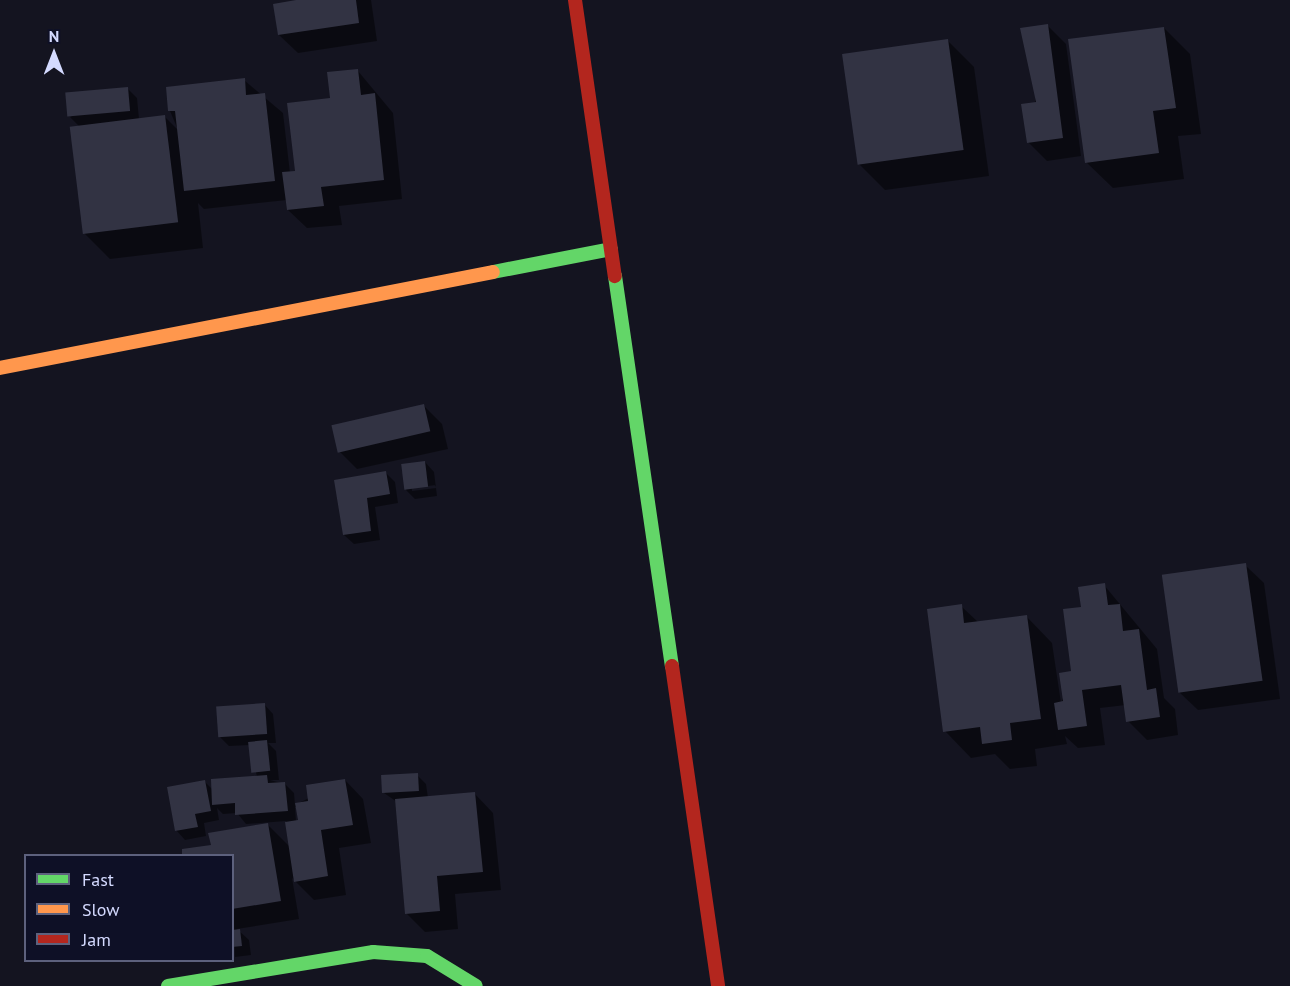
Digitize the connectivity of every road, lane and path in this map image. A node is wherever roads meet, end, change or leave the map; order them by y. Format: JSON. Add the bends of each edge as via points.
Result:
{"nodes":[{"id":1,"x":575,"y":0,"type":"edge"},
{"id":2,"x":610,"y":249,"type":"junction"},
{"id":3,"x":0,"y":368,"type":"edge"},
{"id":4,"x":168,"y":986,"type":"edge"},
{"id":5,"x":476,"y":986,"type":"edge"},
{"id":6,"x":718,"y":986,"type":"edge"}],
"edges":[{"from":1,"to":2,"type":"street"},
{"from":2,"to":3,"type":"street"},
{"from":2,"to":6,"type":"street"},
{"from":4,"to":5,"type":"street","via":[[373,952],[427,956]]}]}
